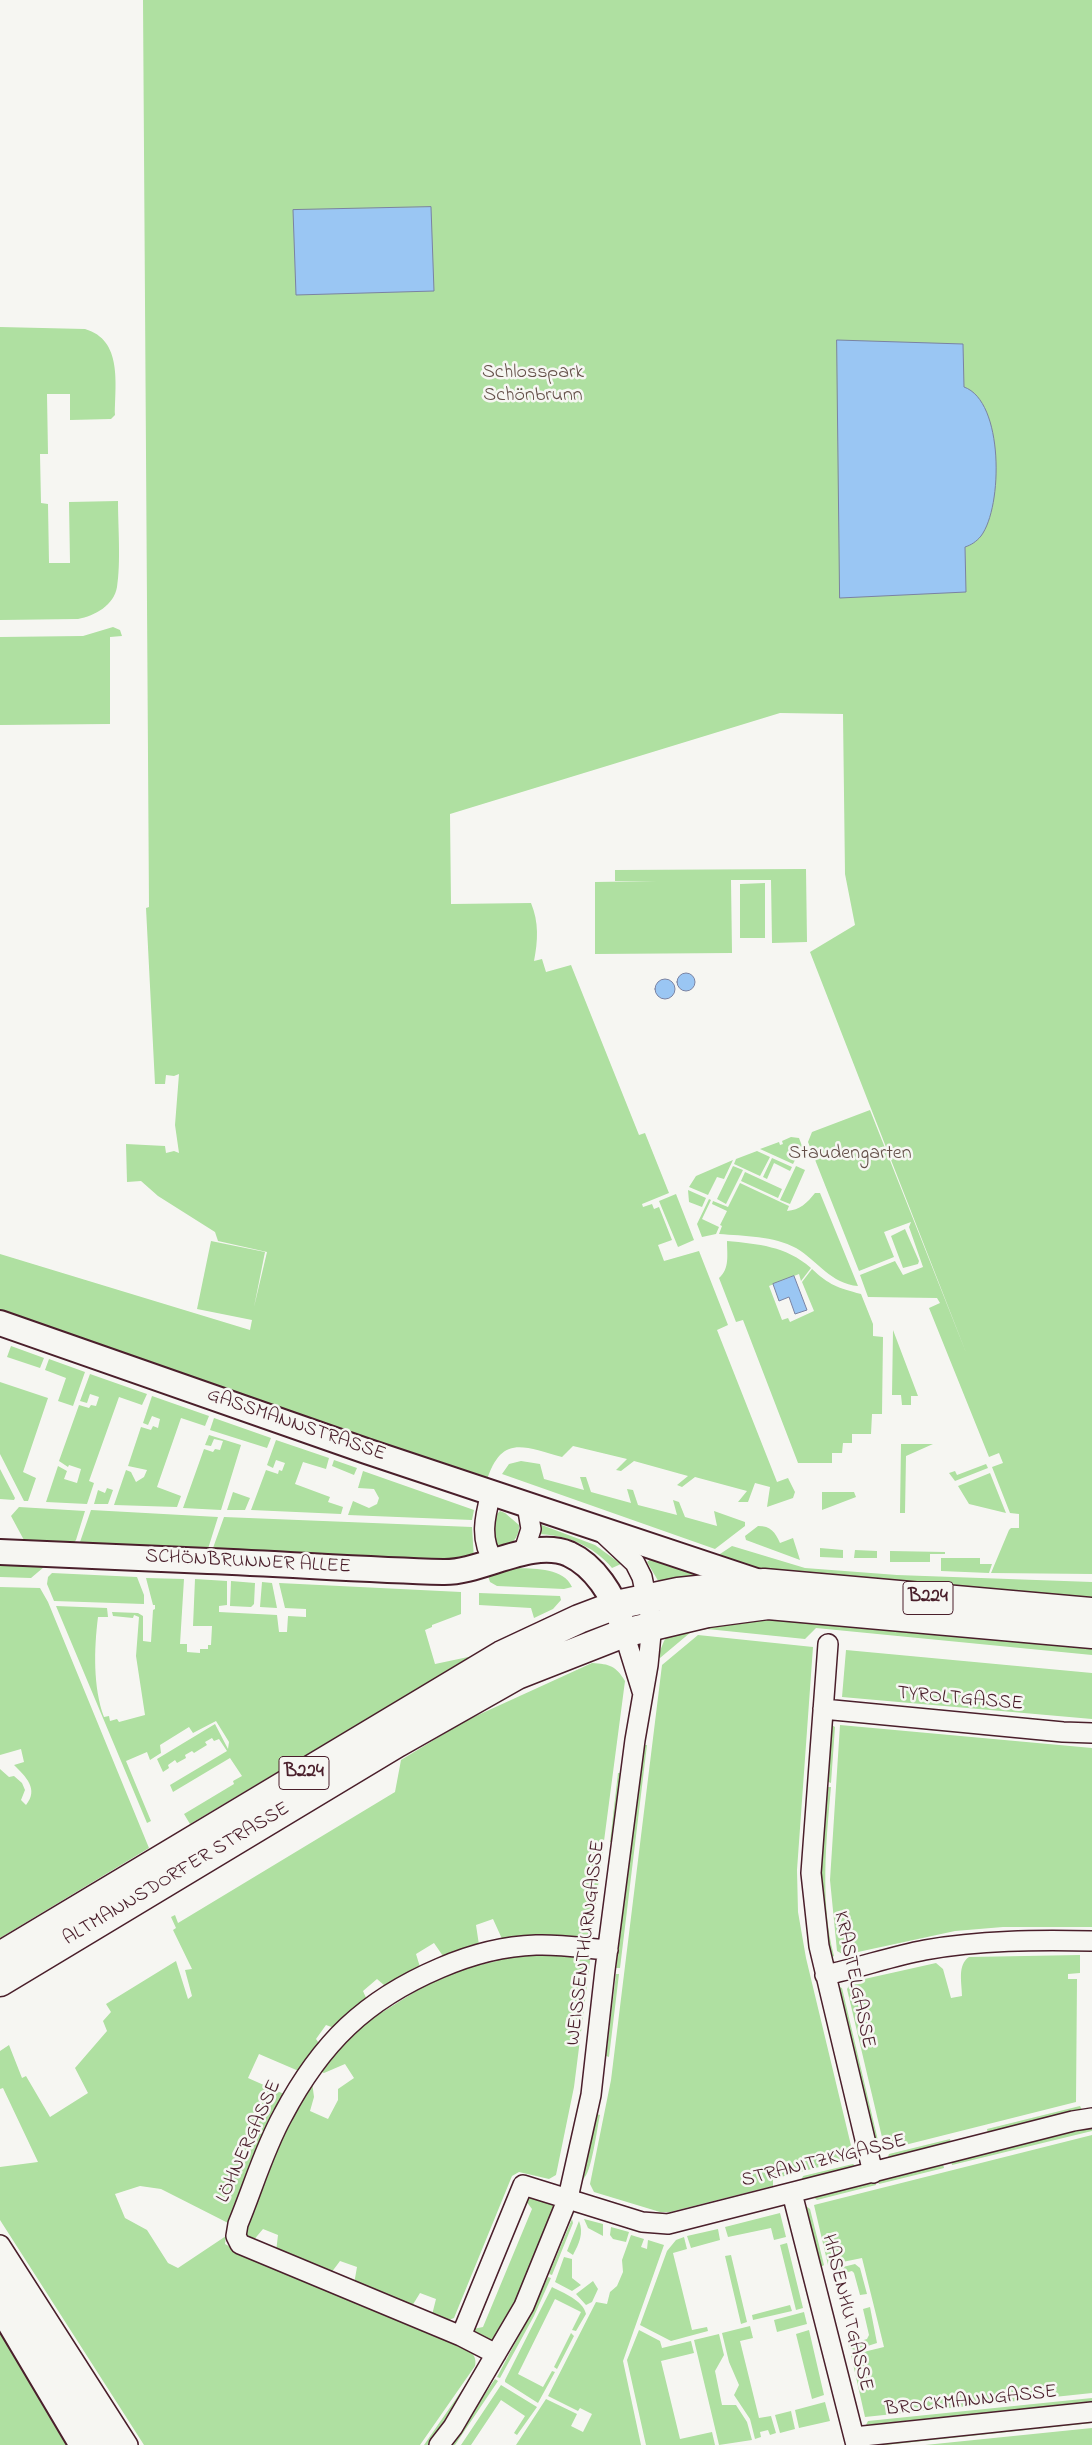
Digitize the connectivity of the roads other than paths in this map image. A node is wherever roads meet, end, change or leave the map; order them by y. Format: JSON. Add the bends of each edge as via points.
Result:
{"nodes":[{"id":1,"x":0,"y":1323,"type":"edge"},
{"id":2,"x":491,"y":1493,"type":"junction"},
{"id":3,"x":527,"y":1505,"type":"junction"},
{"id":4,"x":593,"y":1527,"type":"junction"},
{"id":5,"x":0,"y":1552,"type":"edge"},
{"id":6,"x":523,"y":1554,"type":"junction"},
{"id":7,"x":494,"y":1561,"type":"junction"},
{"id":8,"x":766,"y":1594,"type":"junction"},
{"id":9,"x":646,"y":1598,"type":"junction"},
{"id":10,"x":616,"y":1605,"type":"junction"},
{"id":11,"x":1092,"y":1612,"type":"edge"},
{"id":12,"x":652,"y":1624,"type":"junction"},
{"id":13,"x":624,"y":1632,"type":"junction"},
{"id":14,"x":1092,"y":1634,"type":"edge"},
{"id":15,"x":828,"y":1644,"type":"dead end"},
{"id":16,"x":643,"y":1693,"type":"junction"},
{"id":17,"x":823,"y":1709,"type":"junction"},
{"id":18,"x":1092,"y":1733,"type":"edge"},
{"id":19,"x":1092,"y":1940,"type":"edge"},
{"id":20,"x":608,"y":1950,"type":"junction"},
{"id":21,"x":0,"y":1956,"type":"edge"},
{"id":22,"x":825,"y":1975,"type":"junction"},
{"id":23,"x":0,"y":1982,"type":"edge"},
{"id":24,"x":1092,"y":2118,"type":"edge"},
{"id":25,"x":873,"y":2173,"type":"junction"},
{"id":26,"x":792,"y":2193,"type":"junction"},
{"id":27,"x":568,"y":2198,"type":"junction"},
{"id":28,"x":0,"y":2245,"type":"edge"},
{"id":29,"x":0,"y":2273,"type":"edge"},
{"id":30,"x":0,"y":2304,"type":"edge"},
{"id":31,"x":461,"y":2336,"type":"junction"},
{"id":32,"x":496,"y":2354,"type":"junction"},
{"id":33,"x":1092,"y":2412,"type":"edge"},
{"id":34,"x":855,"y":2441,"type":"edge"},
{"id":35,"x":83,"y":2445,"type":"edge"},
{"id":36,"x":110,"y":2445,"type":"edge"},
{"id":37,"x":128,"y":2445,"type":"edge"},
{"id":38,"x":439,"y":2445,"type":"edge"}],
"edges":[{"from":1,"to":2,"type":"street","name":"GASSMANNSTRASSE"},
{"from":2,"to":3,"type":"street","name":"GASSMANNSTRASSE"},
{"from":2,"to":7,"type":"street","via":[[484,1529]]},
{"from":3,"to":4,"type":"street","name":"GASSMANNSTRASSE"},
{"from":3,"to":6,"type":"street","via":[[531,1529]]},
{"from":4,"to":8,"type":"street","name":"GASSMANNSTRASSE"},
{"from":4,"to":9,"type":"street","name":"GASSMANNSTRASSE","via":[[634,1560],[642,1577]]},
{"from":5,"to":7,"type":"street","name":"SCHÖNBRUNNER ALLEE","via":[[448,1572]]},
{"from":6,"to":7,"type":"street","name":"SCHÖNBRUNNER ALLEE"},
{"from":6,"to":10,"type":"street","name":"SCHÖNBRUNNER ALLEE","via":[[550,1550],[569,1554],[600,1579]]},
{"from":8,"to":9,"type":"main road","name":"ALTMANNSDORFER STRASSE","number":"B224","via":[[704,1589]]},
{"from":8,"to":11,"type":"main road","number":"B224"},
{"from":8,"to":12,"type":"main road","name":"ALTMANNSDORFER STRASSE","number":"B224","via":[[708,1613]]},
{"from":8,"to":14,"type":"main road","number":"B224"},
{"from":9,"to":10,"type":"main road","name":"ALTMANNSDORFER STRASSE","number":"B224"},
{"from":9,"to":12,"type":"street","name":"WEISSENTHURNGASSE"},
{"from":10,"to":13,"type":"street","name":"SCHÖNBRUNNER ALLEE"},
{"from":10,"to":21,"type":"main road","name":"ALTMANNSDORFER STRASSE","number":"B224","via":[[579,1618],[502,1655]]},
{"from":12,"to":13,"type":"main road","name":"ALTMANNSDORFER STRASSE","number":"B224"},
{"from":12,"to":16,"type":"street","name":"WEISSENTHURNGASSE"},
{"from":13,"to":16,"type":"street","name":"WEISSENTHURNGASSE"},
{"from":13,"to":23,"type":"main road","name":"ALTMANNSDORFER STRASSE","number":"B224","via":[[516,1675]]},
{"from":15,"to":17,"type":"street","name":"KRASTELGASSE"},
{"from":16,"to":20,"type":"street","name":"WEISSENTHURNGASSE"},
{"from":17,"to":18,"type":"street","name":"TYROLTGASSE"},
{"from":17,"to":22,"type":"street","name":"KRASTELGASSE","via":[[811,1873]]},
{"from":19,"to":22,"type":"street","via":[[1006,1941],[951,1946]]},
{"from":20,"to":27,"type":"street","name":"WEISSENTHURNGASSE","via":[[591,2094]]},
{"from":20,"to":31,"type":"street","name":"LÖHNERGASSE","via":[[562,1945],[506,1948],[457,1960],[380,1998],[347,2026],[302,2081],[282,2116],[238,2224],[236,2236],[240,2244]]},
{"from":22,"to":25,"type":"street","name":"KRASTELGASSE"},
{"from":24,"to":25,"type":"street","name":"STRANITZKYGASSE"},
{"from":25,"to":26,"type":"street","name":"STRANITZKYGASSE"},
{"from":26,"to":27,"type":"street","name":"STRANITZKYGASSE","via":[[668,2224],[642,2222]]},
{"from":26,"to":34,"type":"street","name":"HASENHUTGASSE"},
{"from":27,"to":31,"type":"street","name":"STRANITZKYGASSE","via":[[523,2185]]},
{"from":27,"to":32,"type":"street","name":"WEISSENTHURNGASSE","via":[[524,2306]]},
{"from":28,"to":37,"type":"street"},
{"from":29,"to":36,"type":"main road"},
{"from":30,"to":35,"type":"main road"},
{"from":31,"to":32,"type":"street"},
{"from":32,"to":38,"type":"street","name":"WEISSENTHURNGASSE"},
{"from":33,"to":34,"type":"street","name":"BROCKMANNGASSE"}]}
